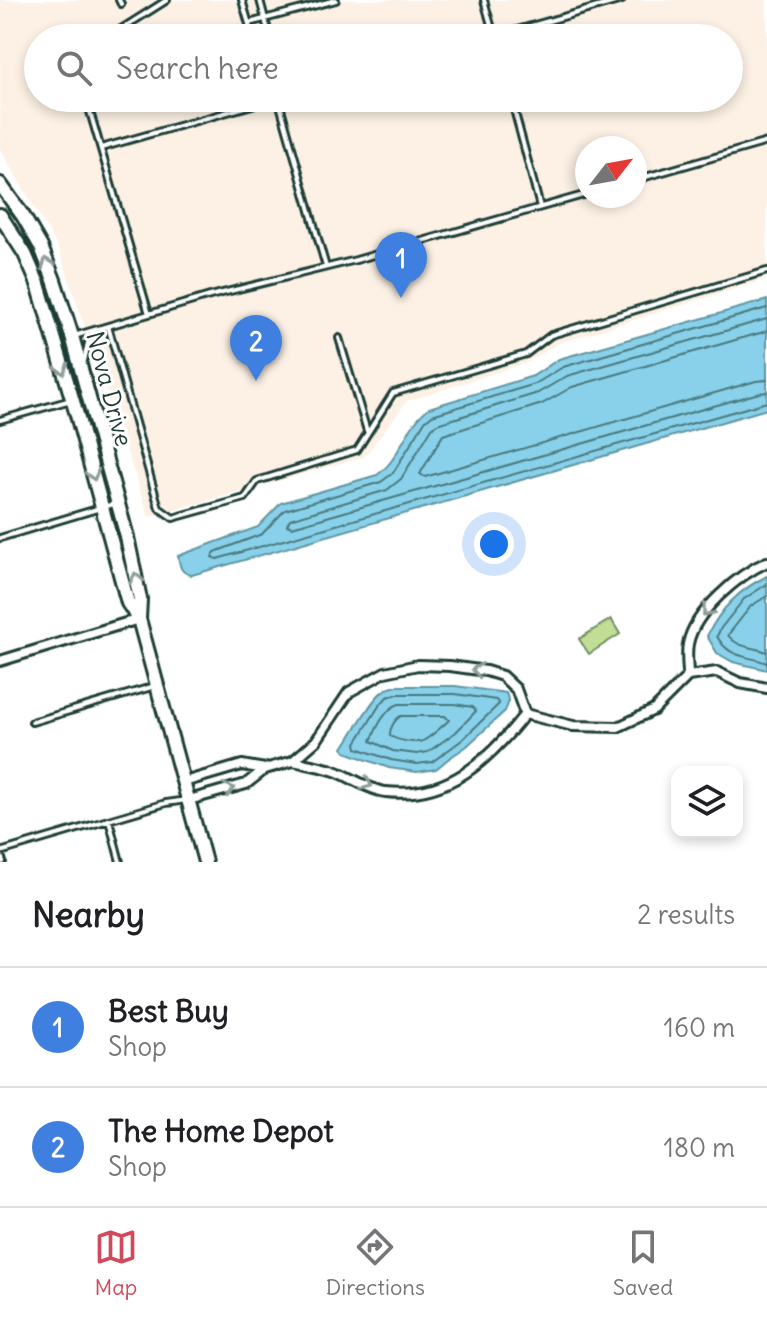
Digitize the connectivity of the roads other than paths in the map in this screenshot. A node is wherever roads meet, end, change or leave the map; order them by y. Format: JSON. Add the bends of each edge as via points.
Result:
{"nodes":[{"id":1,"x":167,"y":0,"type":"edge"},
{"id":2,"x":242,"y":0,"type":"edge"},
{"id":3,"x":260,"y":0,"type":"edge"},
{"id":4,"x":336,"y":0,"type":"edge"},
{"id":5,"x":484,"y":0,"type":"edge"},
{"id":6,"x":622,"y":0,"type":"edge"},
{"id":7,"x":611,"y":2,"type":"edge"},
{"id":8,"x":265,"y":19,"type":"junction"},
{"id":9,"x":249,"y":23,"type":"joint"},
{"id":10,"x":129,"y":24,"type":"edge"},
{"id":11,"x":266,"y":24,"type":"edge"},
{"id":12,"x":490,"y":24,"type":"edge"},
{"id":13,"x":537,"y":24,"type":"edge"},
{"id":14,"x":90,"y":112,"type":"edge"},
{"id":15,"x":228,"y":112,"type":"edge"},
{"id":16,"x":282,"y":112,"type":"edge"},
{"id":17,"x":515,"y":112,"type":"edge"},
{"id":18,"x":767,"y":142,"type":"edge"},
{"id":19,"x":101,"y":148,"type":"junction"},
{"id":20,"x":647,"y":177,"type":"edge"},
{"id":21,"x":0,"y":184,"type":"edge"},
{"id":22,"x":575,"y":197,"type":"edge"},
{"id":23,"x":540,"y":207,"type":"junction"},
{"id":24,"x":0,"y":215,"type":"edge"},
{"id":25,"x":326,"y":267,"type":"junction"},
{"id":26,"x":767,"y":271,"type":"edge"},
{"id":27,"x":38,"y":284,"type":"junction"},
{"id":28,"x":149,"y":314,"type":"junction"},
{"id":29,"x":108,"y":326,"type":"junction"},
{"id":30,"x":97,"y":329,"type":"junction"},
{"id":31,"x":72,"y":336,"type":"junction"},
{"id":32,"x":339,"y":338,"type":"dead end"},
{"id":33,"x":82,"y":375,"type":"junction"},
{"id":34,"x":87,"y":395,"type":"junction"},
{"id":35,"x":72,"y":400,"type":"junction"},
{"id":36,"x":0,"y":420,"type":"edge"},
{"id":37,"x":368,"y":433,"type":"junction"},
{"id":38,"x":117,"y":503,"type":"junction"},
{"id":39,"x":102,"y":507,"type":"junction"},
{"id":40,"x":0,"y":538,"type":"edge"},
{"id":41,"x":767,"y":562,"type":"edge"},
{"id":42,"x":139,"y":619,"type":"junction"},
{"id":43,"x":0,"y":661,"type":"edge"},
{"id":44,"x":688,"y":676,"type":"junction"},
{"id":45,"x":157,"y":685,"type":"junction"},
{"id":46,"x":767,"y":688,"type":"edge"},
{"id":47,"x":525,"y":714,"type":"junction"},
{"id":48,"x":32,"y":722,"type":"dead end"},
{"id":49,"x":293,"y":761,"type":"junction"},
{"id":50,"x":265,"y":769,"type":"junction"},
{"id":51,"x":184,"y":782,"type":"junction"},
{"id":52,"x":189,"y":800,"type":"junction"},
{"id":53,"x":109,"y":820,"type":"junction"},
{"id":54,"x":0,"y":852,"type":"edge"},
{"id":55,"x":3,"y":862,"type":"edge"},
{"id":56,"x":120,"y":862,"type":"edge"},
{"id":57,"x":205,"y":862,"type":"edge"}],
"edges":[{"from":1,"to":10,"type":"lane"},
{"from":2,"to":9,"type":"lane"},
{"from":3,"to":8,"type":"lane"},
{"from":4,"to":8,"type":"lane"},
{"from":5,"to":12,"type":"lane"},
{"from":6,"to":7,"type":"lane"},
{"from":7,"to":13,"type":"lane"},
{"from":8,"to":9,"type":"lane"},
{"from":8,"to":11,"type":"lane"},
{"from":14,"to":19,"type":"lane"},
{"from":15,"to":19,"type":"lane"},
{"from":16,"to":25,"type":"lane"},
{"from":17,"to":23,"type":"lane"},
{"from":18,"to":20,"type":"lane"},
{"from":19,"to":28,"type":"lane"},
{"from":31,"to":21,"type":"street","name":"Nova Drive","one_way":true,"via":[[41,247]]},
{"from":22,"to":23,"type":"lane"},
{"from":23,"to":25,"type":"lane"},
{"from":24,"to":27,"type":"street","name":"Nova Drive"},
{"from":25,"to":28,"type":"lane"},
{"from":26,"to":37,"type":"lane","via":[[551,335],[526,354],[393,393]]},
{"from":27,"to":31,"type":"street","via":[[56,320]]},
{"from":27,"to":35,"type":"street","name":"Nova Drive","one_way":true},
{"from":28,"to":29,"type":"lane"},
{"from":29,"to":30,"type":"lane"},
{"from":29,"to":37,"type":"lane","via":[[159,508],[173,518],[245,498],[257,481],[357,450]]},
{"from":30,"to":31,"type":"lane"},
{"from":30,"to":33,"type":"lane","via":[[88,343]]},
{"from":31,"to":33,"type":"street","name":"Nova Drive"},
{"from":32,"to":37,"type":"lane"},
{"from":33,"to":34,"type":"street","name":"Nova Drive"},
{"from":34,"to":35,"type":"street"},
{"from":34,"to":38,"type":"street","name":"Nova Drive"},
{"from":35,"to":36,"type":"lane"},
{"from":35,"to":39,"type":"street","name":"Nova Drive","one_way":true},
{"from":38,"to":39,"type":"lane"},
{"from":42,"to":38,"type":"street","name":"Nova Drive","one_way":true,"via":[[140,599]]},
{"from":39,"to":40,"type":"lane"},
{"from":39,"to":42,"type":"street","name":"Nova Drive","via":[[128,603]]},
{"from":41,"to":44,"type":"street","one_way":true,"via":[[709,606],[693,628]]},
{"from":42,"to":43,"type":"street"},
{"from":42,"to":45,"type":"street","name":"Nova Drive"},
{"from":44,"to":46,"type":"street","via":[[717,672]]},
{"from":44,"to":47,"type":"street","via":[[654,710],[618,727],[573,726]]},
{"from":45,"to":48,"type":"lane"},
{"from":45,"to":51,"type":"street","name":"Nova Drive"},
{"from":49,"to":47,"type":"street","one_way":true,"via":[[332,770],[384,792],[428,791],[458,779],[499,745]]},
{"from":47,"to":49,"type":"street","one_way":true,"via":[[516,689],[502,676],[418,665],[385,672],[349,692],[316,741]]},
{"from":49,"to":50,"type":"street"},
{"from":50,"to":51,"type":"street","via":[[242,765]]},
{"from":52,"to":50,"type":"street","one_way":true,"via":[[246,784]]},
{"from":51,"to":52,"type":"street","name":"Nova Drive"},
{"from":52,"to":53,"type":"lane"},
{"from":52,"to":57,"type":"street","name":"Nova Drive"},
{"from":53,"to":54,"type":"lane"},
{"from":53,"to":56,"type":"lane"},
{"from":54,"to":55,"type":"lane"}]}
